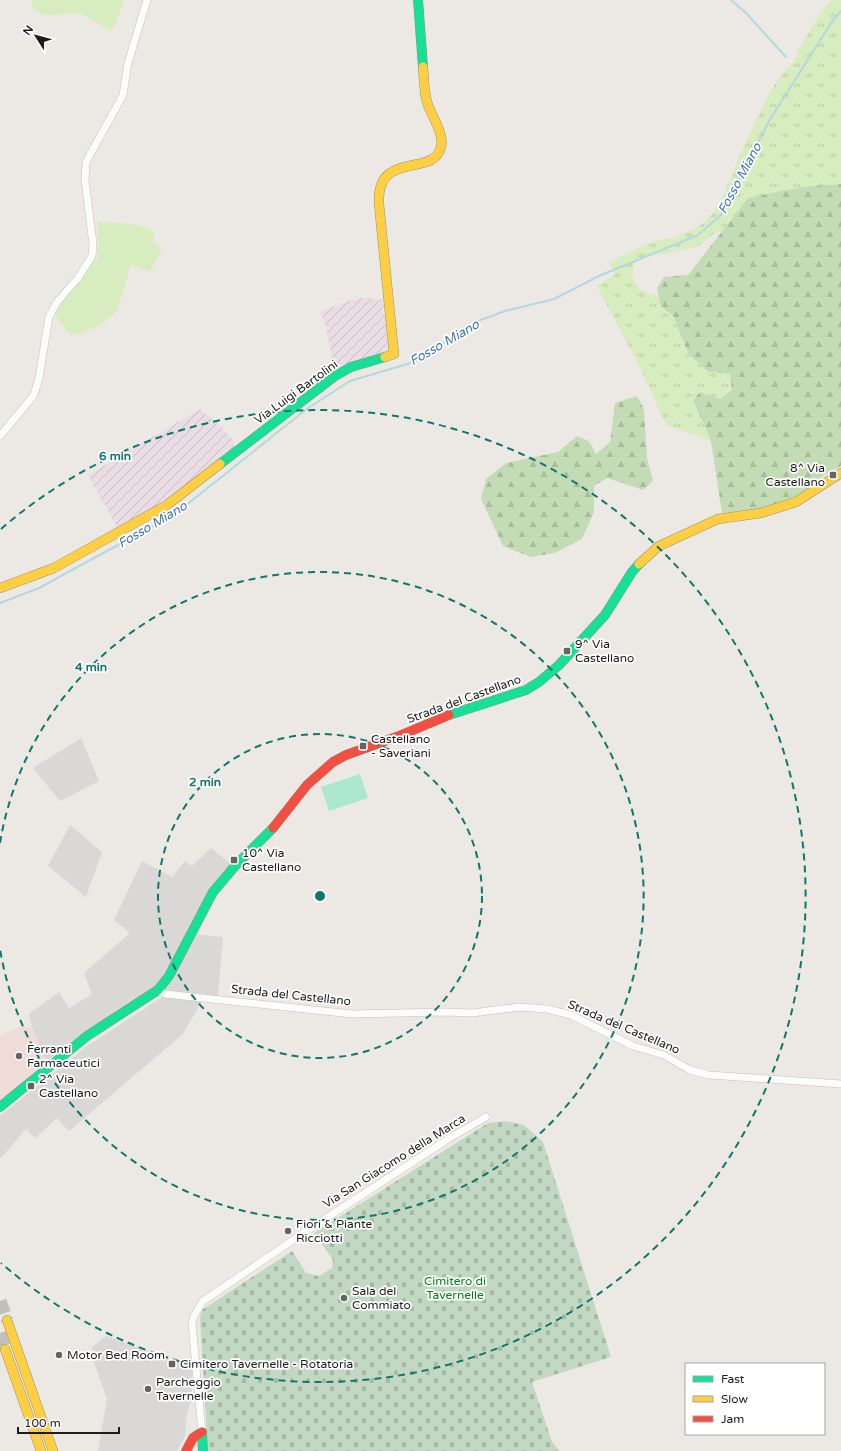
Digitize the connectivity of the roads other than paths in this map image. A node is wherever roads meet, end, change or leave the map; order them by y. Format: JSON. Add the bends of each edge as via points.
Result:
{"nodes":[{"id":1,"x":147,"y":0,"type":"edge"},
{"id":2,"x":418,"y":0,"type":"edge"},
{"id":3,"x":0,"y":436,"type":"edge"},
{"id":4,"x":841,"y":473,"type":"edge"},
{"id":5,"x":0,"y":588,"type":"edge"},
{"id":6,"x":158,"y":990,"type":"junction"},
{"id":7,"x":841,"y":1084,"type":"edge"},
{"id":8,"x":0,"y":1107,"type":"edge"},
{"id":9,"x":486,"y":1117,"type":"dead end"},
{"id":10,"x":7,"y":1320,"type":"tunnel mouth"},
{"id":11,"x":6,"y":1349,"type":"tunnel mouth"},
{"id":12,"x":202,"y":1432,"type":"junction"},
{"id":13,"x":49,"y":1441,"type":"junction"},
{"id":14,"x":203,"y":1450,"type":"edge"},
{"id":15,"x":41,"y":1451,"type":"edge"},
{"id":16,"x":53,"y":1451,"type":"edge"},
{"id":17,"x":57,"y":1451,"type":"edge"},
{"id":18,"x":186,"y":1451,"type":"edge"}],
"edges":[{"from":1,"to":3,"type":"street","via":[[128,63],[123,95],[86,162],[85,180],[93,244],[92,256],[78,278],[57,302],[49,317],[34,395]]},
{"from":2,"to":5,"type":"main road","name":"Via Luigi Bartolini","via":[[426,99],[442,144],[441,149],[428,161],[388,174],[379,185],[394,354],[351,367],[335,376],[167,505],[54,568]]},
{"from":4,"to":6,"type":"main road","name":"Strada del Castellano","via":[[796,502],[761,513],[718,519],[659,546],[632,572],[605,616],[559,665],[526,690],[450,714],[333,762],[307,785],[269,833],[220,882],[206,903],[169,976]]},
{"from":6,"to":7,"type":"street","name":"Strada del Castellano","via":[[165,994],[352,1014],[472,1013],[518,1007],[547,1009],[572,1015],[632,1046],[664,1055],[690,1070],[709,1075]]},
{"from":6,"to":8,"type":"main road","name":"Strada del Castellano","via":[[87,1036]]},
{"from":9,"to":12,"type":"street","name":"Via San Giacomo della Marca","via":[[448,1139],[203,1301],[192,1324]]},
{"from":10,"to":13,"type":"main road"},
{"from":11,"to":15,"type":"main road"},
{"from":12,"to":14,"type":"main road","name":"Via San Giacomo della Marca"},
{"from":12,"to":18,"type":"main road","via":[[193,1438]]},
{"from":13,"to":16,"type":"main road"},
{"from":13,"to":17,"type":"main road"}]}
